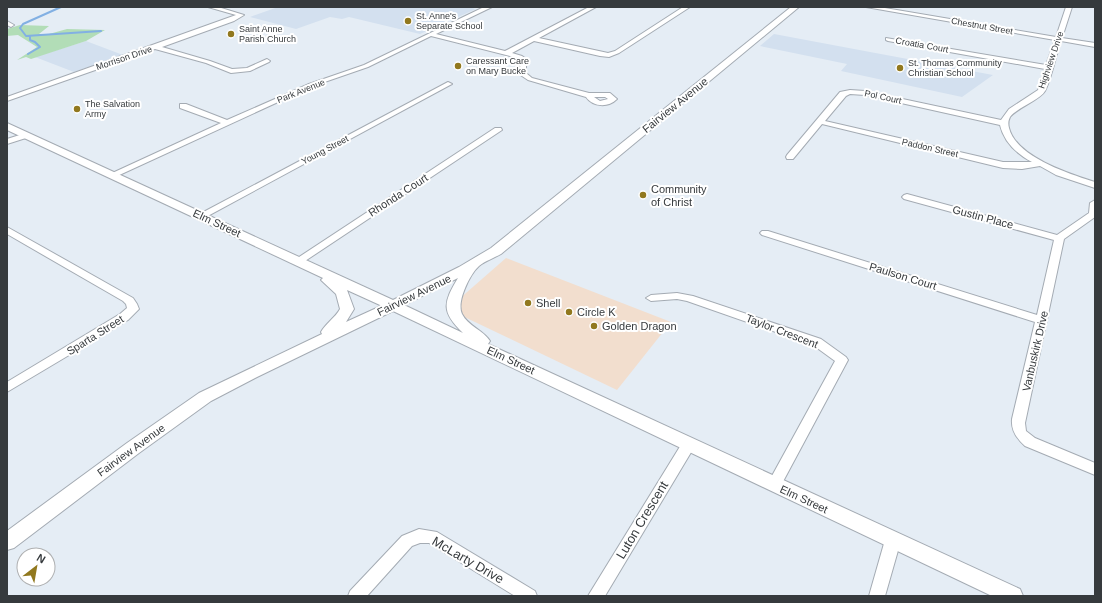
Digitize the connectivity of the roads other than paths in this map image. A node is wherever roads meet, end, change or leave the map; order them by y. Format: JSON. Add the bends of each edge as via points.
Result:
{"nodes":[{"id":1,"x":211,"y":7,"type":"edge"},
{"id":2,"x":490,"y":7,"type":"edge"},
{"id":3,"x":593,"y":7,"type":"edge"},
{"id":4,"x":687,"y":7,"type":"edge"},
{"id":5,"x":795,"y":7,"type":"edge"},
{"id":6,"x":869,"y":7,"type":"edge"},
{"id":7,"x":1069,"y":7,"type":"edge"},
{"id":8,"x":430,"y":34,"type":"junction"},
{"id":9,"x":534,"y":38,"type":"junction"},
{"id":10,"x":888,"y":39,"type":"dead end"},
{"id":11,"x":1059,"y":39,"type":"junction"},
{"id":12,"x":1095,"y":45,"type":"edge"},
{"id":13,"x":155,"y":47,"type":"junction"},
{"id":14,"x":507,"y":53,"type":"junction"},
{"id":15,"x":267,"y":61,"type":"dead end"},
{"id":16,"x":1049,"y":68,"type":"junction"},
{"id":17,"x":448,"y":84,"type":"dead end"},
{"id":18,"x":588,"y":95,"type":"dead end"},
{"id":19,"x":7,"y":99,"type":"edge"},
{"id":20,"x":183,"y":106,"type":"dead end"},
{"id":21,"x":226,"y":122,"type":"junction"},
{"id":22,"x":821,"y":122,"type":"junction"},
{"id":23,"x":1004,"y":123,"type":"junction"},
{"id":24,"x":7,"y":126,"type":"edge"},
{"id":25,"x":498,"y":130,"type":"dead end"},
{"id":26,"x":26,"y":135,"type":"junction"},
{"id":27,"x":7,"y":142,"type":"edge"},
{"id":28,"x":790,"y":158,"type":"dead end"},
{"id":29,"x":1040,"y":164,"type":"junction"},
{"id":30,"x":112,"y":175,"type":"junction"},
{"id":31,"x":1095,"y":185,"type":"edge"},
{"id":32,"x":907,"y":197,"type":"dead end"},
{"id":33,"x":1095,"y":203,"type":"edge"},
{"id":34,"x":201,"y":216,"type":"junction"},
{"id":35,"x":7,"y":230,"type":"edge"},
{"id":36,"x":765,"y":233,"type":"dead end"},
{"id":37,"x":1059,"y":238,"type":"junction"},
{"id":38,"x":298,"y":261,"type":"junction"},
{"id":39,"x":473,"y":264,"type":"junction"},
{"id":40,"x":312,"y":267,"type":"junction"},
{"id":41,"x":651,"y":298,"type":"dead end"},
{"id":42,"x":394,"y":305,"type":"junction"},
{"id":43,"x":1042,"y":320,"type":"junction"},
{"id":44,"x":317,"y":341,"type":"junction"},
{"id":45,"x":506,"y":358,"type":"junction"},
{"id":46,"x":7,"y":388,"type":"edge"},
{"id":47,"x":689,"y":444,"type":"junction"},
{"id":48,"x":1095,"y":469,"type":"edge"},
{"id":49,"x":774,"y":485,"type":"junction"},
{"id":50,"x":893,"y":540,"type":"junction"},
{"id":51,"x":7,"y":542,"type":"edge"},
{"id":52,"x":356,"y":596,"type":"edge"},
{"id":53,"x":530,"y":596,"type":"edge"},
{"id":54,"x":596,"y":596,"type":"edge"},
{"id":55,"x":877,"y":596,"type":"edge"},
{"id":56,"x":1013,"y":596,"type":"edge"}],
"edges":[{"from":1,"to":13,"type":"street","name":"Morrison Drive","via":[[240,16]]},
{"from":2,"to":8,"type":"street","name":"Park Avenue"},
{"from":3,"to":9,"type":"street"},
{"from":4,"to":9,"type":"street","via":[[618,52],[609,55]]},
{"from":5,"to":39,"type":"main road","name":"Fairview Avenue","via":[[508,242]]},
{"from":6,"to":11,"type":"street","name":"Chestnut Street","via":[[923,14]]},
{"from":7,"to":11,"type":"street","name":"Highview Drive"},
{"from":8,"to":14,"type":"street"},
{"from":8,"to":21,"type":"street","name":"Park Avenue","via":[[366,66],[311,85]]},
{"from":9,"to":14,"type":"street"},
{"from":10,"to":16,"type":"street","name":"Croatia Court"},
{"from":11,"to":12,"type":"street","name":"Chestnut Street"},
{"from":11,"to":16,"type":"street","name":"Highview Drive"},
{"from":13,"to":15,"type":"street","via":[[231,71],[248,70]]},
{"from":13,"to":19,"type":"street","name":"Morrison Drive"},
{"from":14,"to":18,"type":"street","via":[[523,58],[522,74],[526,78]]},
{"from":16,"to":23,"type":"street","name":"Highview Drive","via":[[1040,93],[1006,116]]},
{"from":17,"to":34,"type":"street","name":"Young Street"},
{"from":20,"to":21,"type":"street"},
{"from":21,"to":30,"type":"street","name":"Park Avenue"},
{"from":22,"to":23,"type":"street","name":"Pol Court","via":[[843,94],[850,92]]},
{"from":22,"to":28,"type":"street","name":"Pol Court"},
{"from":22,"to":29,"type":"street","name":"Paddon Street","via":[[1003,165]]},
{"from":23,"to":29,"type":"street","via":[[1010,140]]},
{"from":24,"to":26,"type":"main road","name":"Elm Street"},
{"from":25,"to":38,"type":"street","name":"Rhonda Court"},
{"from":26,"to":27,"type":"street"},
{"from":26,"to":30,"type":"main road","name":"Elm Street"},
{"from":29,"to":31,"type":"street"},
{"from":30,"to":34,"type":"main road","name":"Elm Street"},
{"from":32,"to":37,"type":"street","name":"Gustin Place"},
{"from":33,"to":37,"type":"street","via":[[1093,214]]},
{"from":34,"to":38,"type":"main road","name":"Elm Street"},
{"from":35,"to":46,"type":"street","name":"Sparta Street","via":[[129,300],[133,305],[133,309],[124,317]]},
{"from":36,"to":43,"type":"street","name":"Paulson Court"},
{"from":37,"to":43,"type":"street","name":"Vanbuskirk Drive"},
{"from":38,"to":40,"type":"main road","name":"Elm Street"},
{"from":39,"to":42,"type":"main road","name":"Fairview Avenue"},
{"from":39,"to":45,"type":"main road","via":[[453,299],[452,310],[467,328]]},
{"from":40,"to":42,"type":"main road","name":"Elm Street"},
{"from":40,"to":44,"type":"main road","via":[[340,290],[347,308],[337,324]]},
{"from":41,"to":49,"type":"street","name":"Taylor Crescent","via":[[691,298],[817,342],[842,360]]},
{"from":42,"to":44,"type":"main road","name":"Fairview Avenue"},
{"from":42,"to":45,"type":"main road","name":"Elm Street"},
{"from":43,"to":48,"type":"street","name":"Vanbuskirk Drive","via":[[1018,421],[1019,429],[1022,437],[1030,442]]},
{"from":44,"to":51,"type":"main road","name":"Fairview Avenue","via":[[205,397]]},
{"from":45,"to":47,"type":"main road","name":"Elm Street"},
{"from":47,"to":49,"type":"main road","name":"Elm Street"},
{"from":47,"to":54,"type":"street","name":"Luton Crescent"},
{"from":49,"to":50,"type":"main road","name":"Elm Street"},
{"from":50,"to":55,"type":"street"},
{"from":50,"to":56,"type":"main road","name":"Elm Street"},
{"from":52,"to":53,"type":"street","name":"McLarty Drive","via":[[407,541],[420,536],[432,537]]}]}
